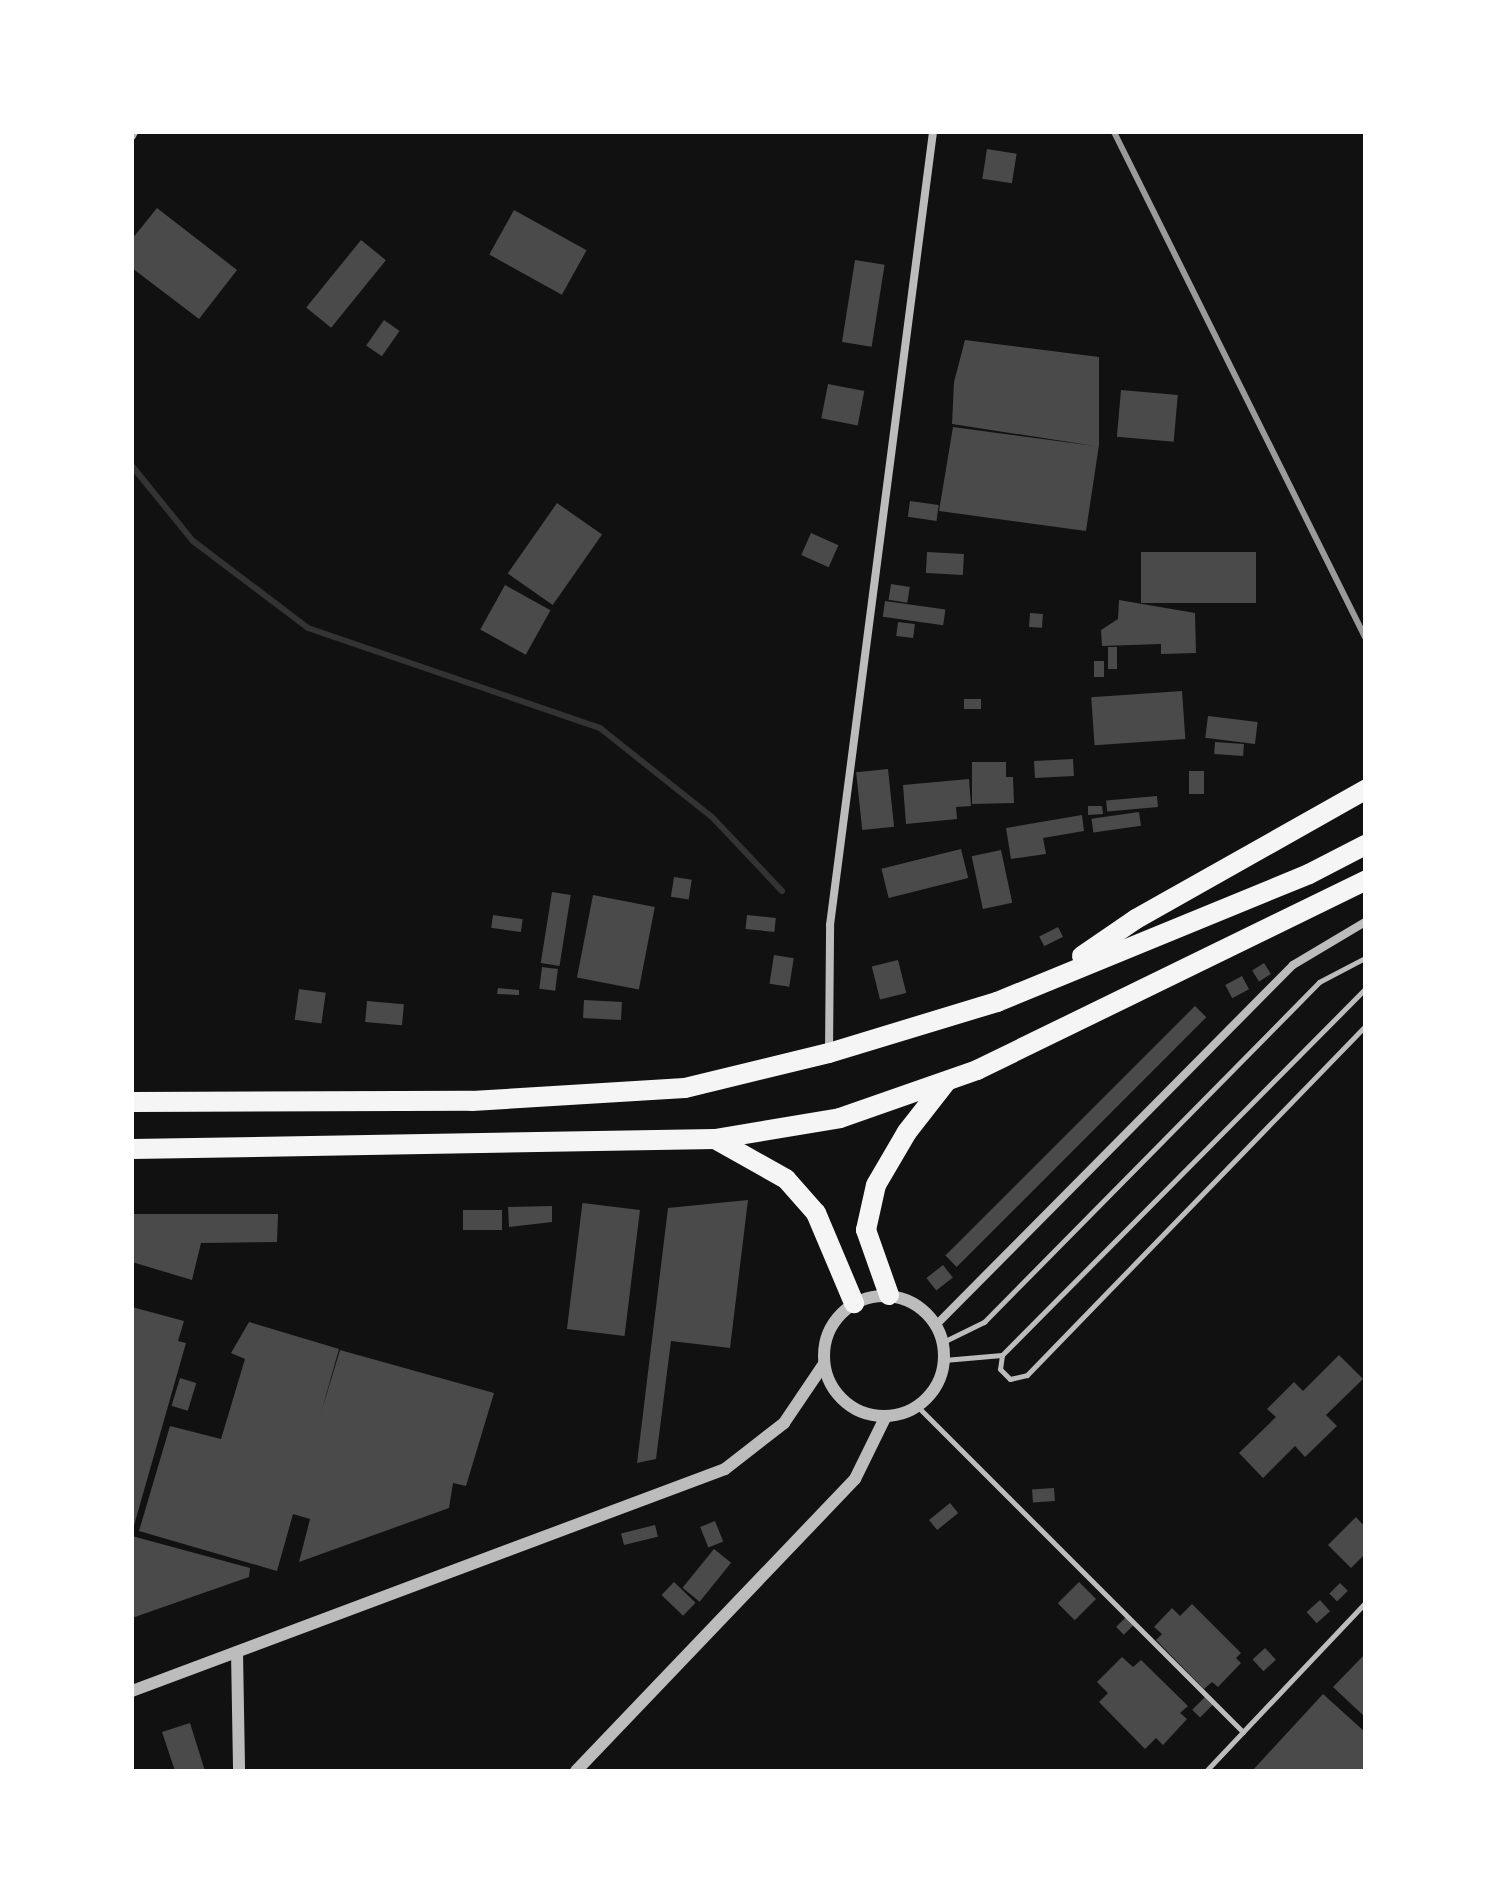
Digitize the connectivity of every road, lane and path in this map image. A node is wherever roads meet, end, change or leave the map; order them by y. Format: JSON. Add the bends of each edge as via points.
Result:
{"nodes":[{"id":1,"x":933,"y":132,"type":"edge"},
{"id":2,"x":1365,"y":790,"type":"edge"},
{"id":3,"x":1365,"y":845,"type":"edge"},
{"id":4,"x":1365,"y":881,"type":"edge"},
{"id":5,"x":1365,"y":922,"type":"edge"},
{"id":6,"x":1365,"y":958,"type":"edge"},
{"id":7,"x":1054,"y":975,"type":"junction"},
{"id":8,"x":1365,"y":989,"type":"edge"},
{"id":9,"x":1365,"y":1026,"type":"edge"},
{"id":10,"x":829,"y":1053,"type":"junction"},
{"id":11,"x":946,"y":1082,"type":"junction"},
{"id":12,"x":132,"y":1102,"type":"edge"},
{"id":13,"x":715,"y":1139,"type":"junction"},
{"id":14,"x":132,"y":1149,"type":"edge"},
{"id":15,"x":889,"y":1295,"type":"junction"},
{"id":16,"x":854,"y":1303,"type":"junction"},
{"id":17,"x":936,"y":1325,"type":"junction"},
{"id":18,"x":943,"y":1342,"type":"junction"},
{"id":19,"x":1002,"y":1355,"type":"junction"},
{"id":20,"x":944,"y":1360,"type":"junction"},
{"id":21,"x":824,"y":1364,"type":"junction"},
{"id":22,"x":917,"y":1406,"type":"junction"},
{"id":23,"x":886,"y":1416,"type":"junction"},
{"id":24,"x":1365,"y":1603,"type":"edge"},
{"id":25,"x":237,"y":1652,"type":"junction"},
{"id":26,"x":132,"y":1691,"type":"edge"},
{"id":27,"x":1243,"y":1732,"type":"junction"},
{"id":28,"x":239,"y":1771,"type":"edge"},
{"id":29,"x":576,"y":1771,"type":"edge"},
{"id":30,"x":1206,"y":1771,"type":"edge"}],
"edges":[{"from":1,"to":10,"type":"street","via":[[830,925]]},
{"from":2,"to":7,"type":"highway","via":[[1136,919]]},
{"from":3,"to":7,"type":"highway","via":[[1309,874]]},
{"from":4,"to":11,"type":"highway"},
{"from":5,"to":17,"type":"street","via":[[1293,965]]},
{"from":6,"to":18,"type":"lane","via":[[1319,982],[984,1322]]},
{"from":7,"to":10,"type":"highway","via":[[997,1002]]},
{"from":8,"to":19,"type":"lane"},
{"from":9,"to":19,"type":"lane","via":[[1027,1375],[1010,1379],[1000,1369]]},
{"from":10,"to":12,"type":"highway","via":[[685,1088],[472,1101]]},
{"from":11,"to":13,"type":"highway","via":[[840,1118]]},
{"from":11,"to":15,"type":"highway","via":[[907,1132],[876,1185],[866,1230]]},
{"from":13,"to":14,"type":"highway"},
{"from":13,"to":16,"type":"highway","via":[[786,1179],[816,1213]]},
{"from":15,"to":16,"type":"street"},
{"from":15,"to":17,"type":"street","via":[[916,1305]]},
{"from":16,"to":21,"type":"street","via":[[830,1329]]},
{"from":17,"to":18,"type":"street"},
{"from":18,"to":20,"type":"street"},
{"from":19,"to":20,"type":"lane"},
{"from":20,"to":22,"type":"street","via":[[940,1378]]},
{"from":21,"to":23,"type":"street","via":[[838,1396],[868,1414]]},
{"from":21,"to":25,"type":"street","via":[[784,1423],[725,1469]]},
{"from":22,"to":23,"type":"street"},
{"from":22,"to":27,"type":"lane"},
{"from":23,"to":29,"type":"street","via":[[855,1479]]},
{"from":24,"to":27,"type":"lane"},
{"from":25,"to":26,"type":"street"},
{"from":25,"to":28,"type":"street"},
{"from":27,"to":30,"type":"lane"}]}
